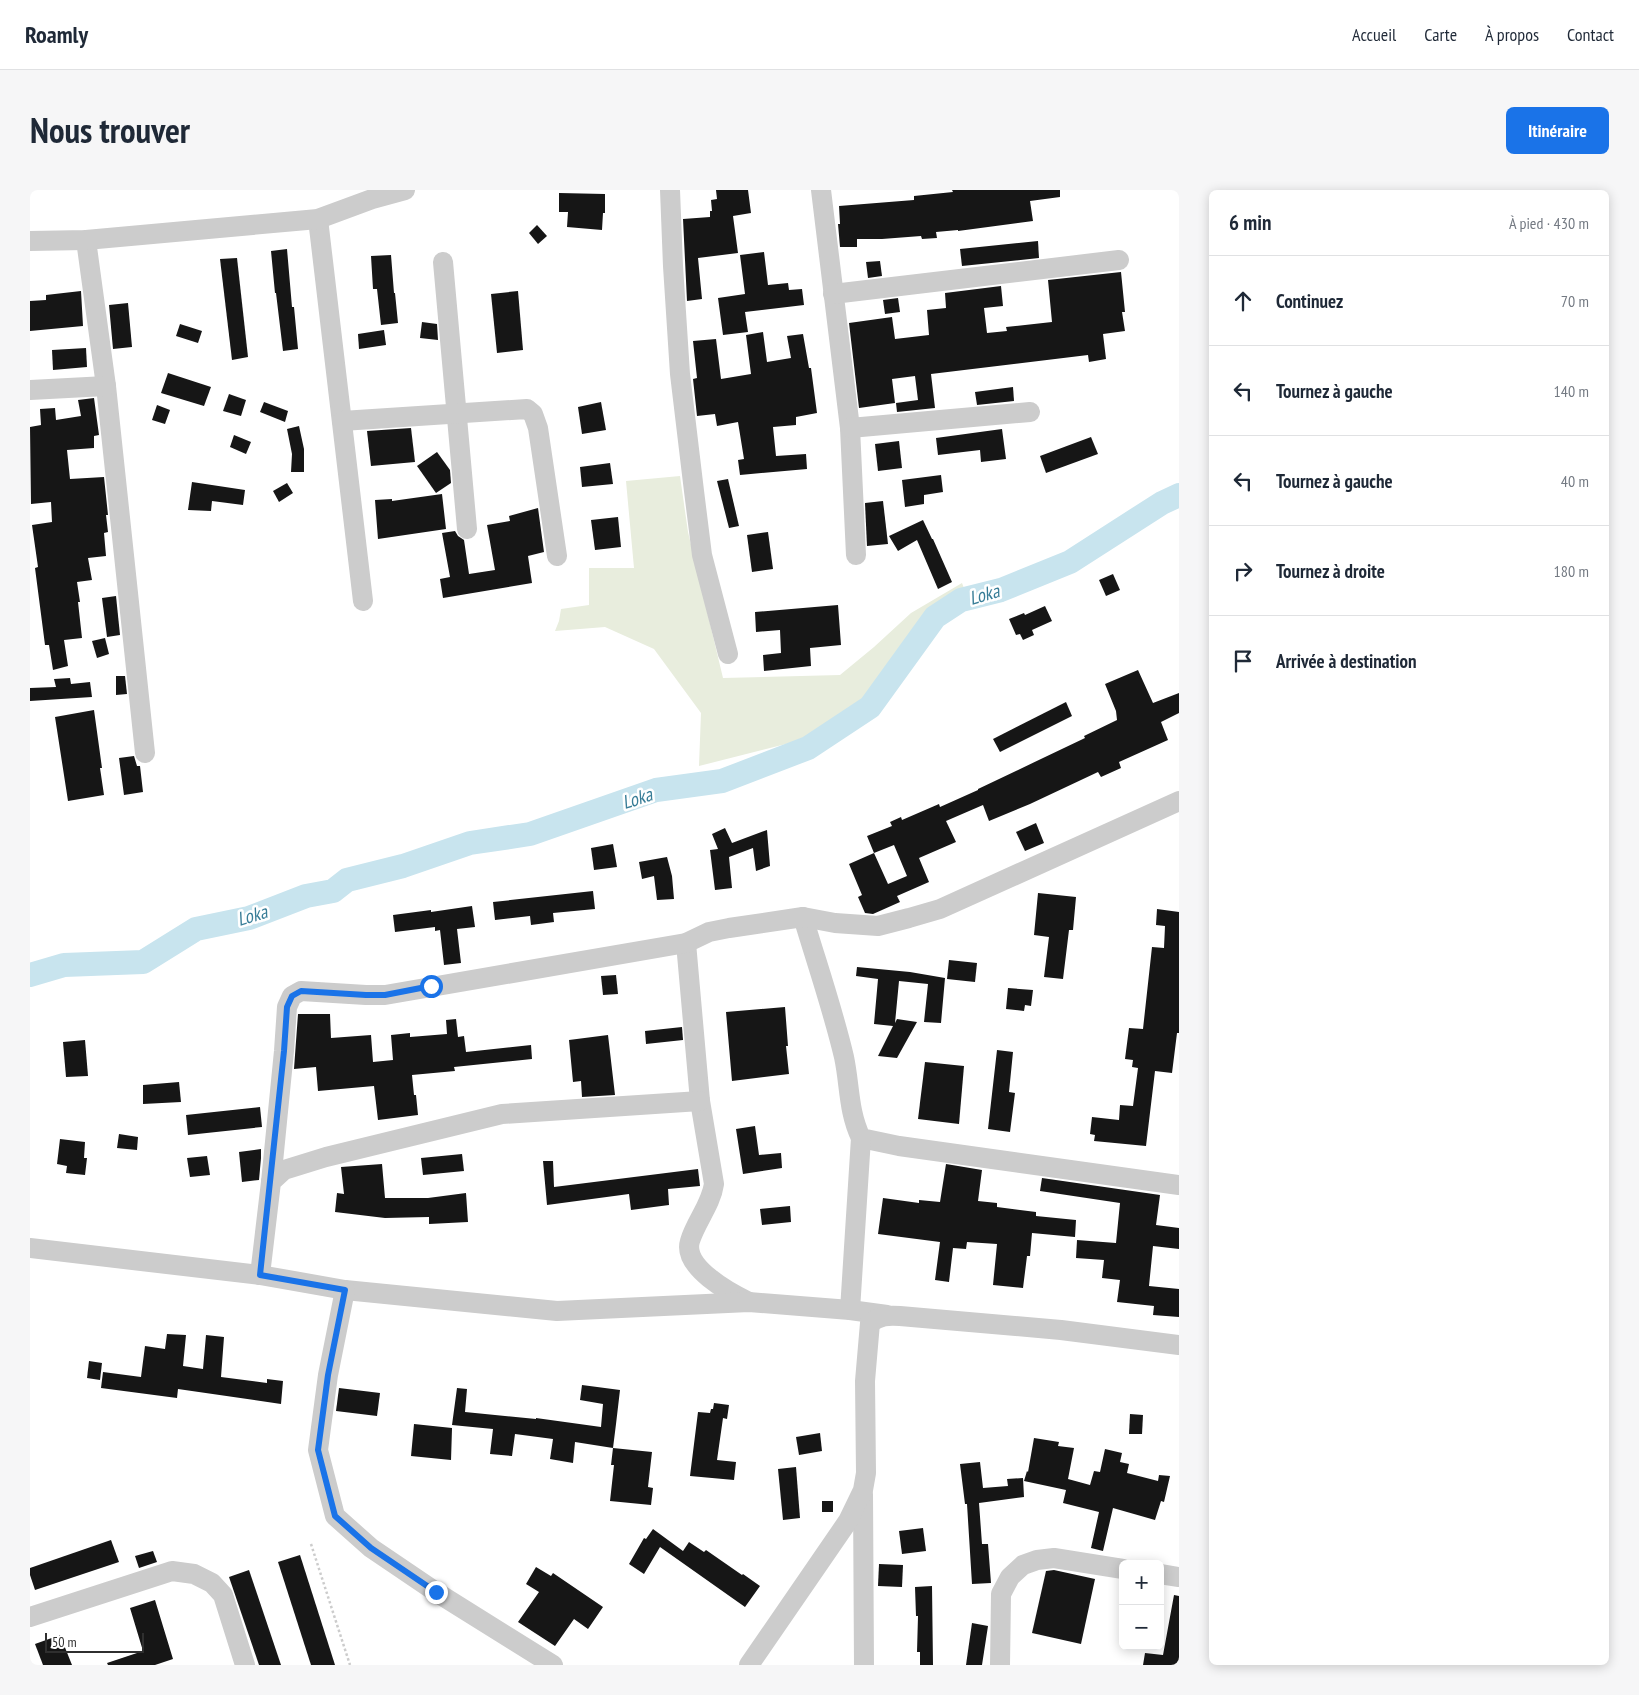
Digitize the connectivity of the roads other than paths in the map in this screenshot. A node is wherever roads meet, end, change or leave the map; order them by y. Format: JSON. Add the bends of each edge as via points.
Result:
{"nodes":[{"id":1,"x":405,"y":190,"type":"edge"},
{"id":2,"x":670,"y":190,"type":"edge"},
{"id":3,"x":821,"y":190,"type":"edge"},
{"id":4,"x":318,"y":219,"type":"junction"},
{"id":5,"x":86,"y":240,"type":"junction"},
{"id":6,"x":30,"y":242,"type":"edge"},
{"id":7,"x":1119,"y":260,"type":"dead end"},
{"id":8,"x":444,"y":262,"type":"dead end"},
{"id":9,"x":834,"y":294,"type":"junction"},
{"id":10,"x":106,"y":386,"type":"junction"},
{"id":11,"x":30,"y":390,"type":"edge"},
{"id":12,"x":1030,"y":412,"type":"dead end"},
{"id":13,"x":457,"y":413,"type":"junction"},
{"id":14,"x":342,"y":421,"type":"junction"},
{"id":15,"x":850,"y":428,"type":"junction"},
{"id":16,"x":467,"y":528,"type":"dead end"},
{"id":17,"x":856,"y":555,"type":"dead end"},
{"id":18,"x":557,"y":556,"type":"dead end"},
{"id":19,"x":363,"y":601,"type":"dead end"},
{"id":20,"x":728,"y":654,"type":"dead end"},
{"id":21,"x":145,"y":753,"type":"dead end"},
{"id":22,"x":1179,"y":802,"type":"edge"},
{"id":23,"x":803,"y":918,"type":"junction"},
{"id":24,"x":686,"y":943,"type":"junction"},
{"id":25,"x":700,"y":1101,"type":"junction"},
{"id":26,"x":861,"y":1138,"type":"junction"},
{"id":27,"x":271,"y":1182,"type":"junction"},
{"id":28,"x":1179,"y":1185,"type":"edge"},
{"id":29,"x":30,"y":1248,"type":"edge"},
{"id":30,"x":260,"y":1275,"type":"junction"},
{"id":31,"x":345,"y":1290,"type":"junction"},
{"id":32,"x":749,"y":1302,"type":"junction"},
{"id":33,"x":850,"y":1310,"type":"junction"},
{"id":34,"x":887,"y":1315,"type":"junction"},
{"id":35,"x":1179,"y":1345,"type":"edge"},
{"id":36,"x":863,"y":1490,"type":"junction"},
{"id":37,"x":1119,"y":1567,"type":"edge"},
{"id":38,"x":1164,"y":1575,"type":"edge"},
{"id":39,"x":1179,"y":1577,"type":"edge"},
{"id":40,"x":30,"y":1617,"type":"edge"},
{"id":41,"x":245,"y":1665,"type":"edge"},
{"id":42,"x":553,"y":1665,"type":"edge"},
{"id":43,"x":748,"y":1665,"type":"edge"},
{"id":44,"x":864,"y":1665,"type":"edge"},
{"id":45,"x":1000,"y":1665,"type":"edge"}],
"edges":[{"from":1,"to":4,"type":"street"},
{"from":2,"to":20,"type":"street","via":[[680,374],[695,500],[702,555]]},
{"from":3,"to":9,"type":"street"},
{"from":4,"to":5,"type":"street"},
{"from":4,"to":14,"type":"street"},
{"from":5,"to":6,"type":"street"},
{"from":5,"to":10,"type":"street"},
{"from":7,"to":9,"type":"street"},
{"from":8,"to":13,"type":"street"},
{"from":9,"to":15,"type":"street"},
{"from":10,"to":11,"type":"street"},
{"from":10,"to":21,"type":"street"},
{"from":12,"to":15,"type":"street"},
{"from":13,"to":14,"type":"street"},
{"from":13,"to":16,"type":"street"},
{"from":13,"to":18,"type":"street","via":[[527,409],[534,414]]},
{"from":14,"to":19,"type":"street"},
{"from":15,"to":17,"type":"street"},
{"from":22,"to":23,"type":"street","via":[[940,909],[878,926]]},
{"from":23,"to":24,"type":"street","via":[[716,930]]},
{"from":23,"to":26,"type":"street","via":[[844,1058],[854,1124]]},
{"from":24,"to":25,"type":"street"},
{"from":24,"to":27,"type":"street","via":[[385,995],[301,991],[292,996],[287,1007]]},
{"from":25,"to":27,"type":"street","via":[[502,1114],[326,1156],[284,1170]]},
{"from":25,"to":32,"type":"street","via":[[714,1184],[712,1196],[689,1242],[689,1253],[712,1280]]},
{"from":26,"to":28,"type":"street"},
{"from":26,"to":33,"type":"street"},
{"from":27,"to":30,"type":"street"},
{"from":29,"to":30,"type":"street"},
{"from":30,"to":31,"type":"street"},
{"from":31,"to":32,"type":"street","via":[[557,1312]]},
{"from":31,"to":42,"type":"street","via":[[328,1375],[318,1450],[335,1516],[371,1548]]},
{"from":32,"to":33,"type":"street"},
{"from":33,"to":34,"type":"street"},
{"from":34,"to":35,"type":"street","via":[[1061,1330]]},
{"from":34,"to":36,"type":"street","via":[[870,1323],[864,1381],[866,1473]]},
{"from":36,"to":43,"type":"street","via":[[848,1521]]},
{"from":36,"to":44,"type":"street"},
{"from":37,"to":45,"type":"street","via":[[1054,1558],[1022,1565],[1010,1577],[1001,1594]]},
{"from":38,"to":39,"type":"street"},
{"from":40,"to":41,"type":"street","via":[[172,1571],[194,1574],[212,1583],[223,1595]]}]}
